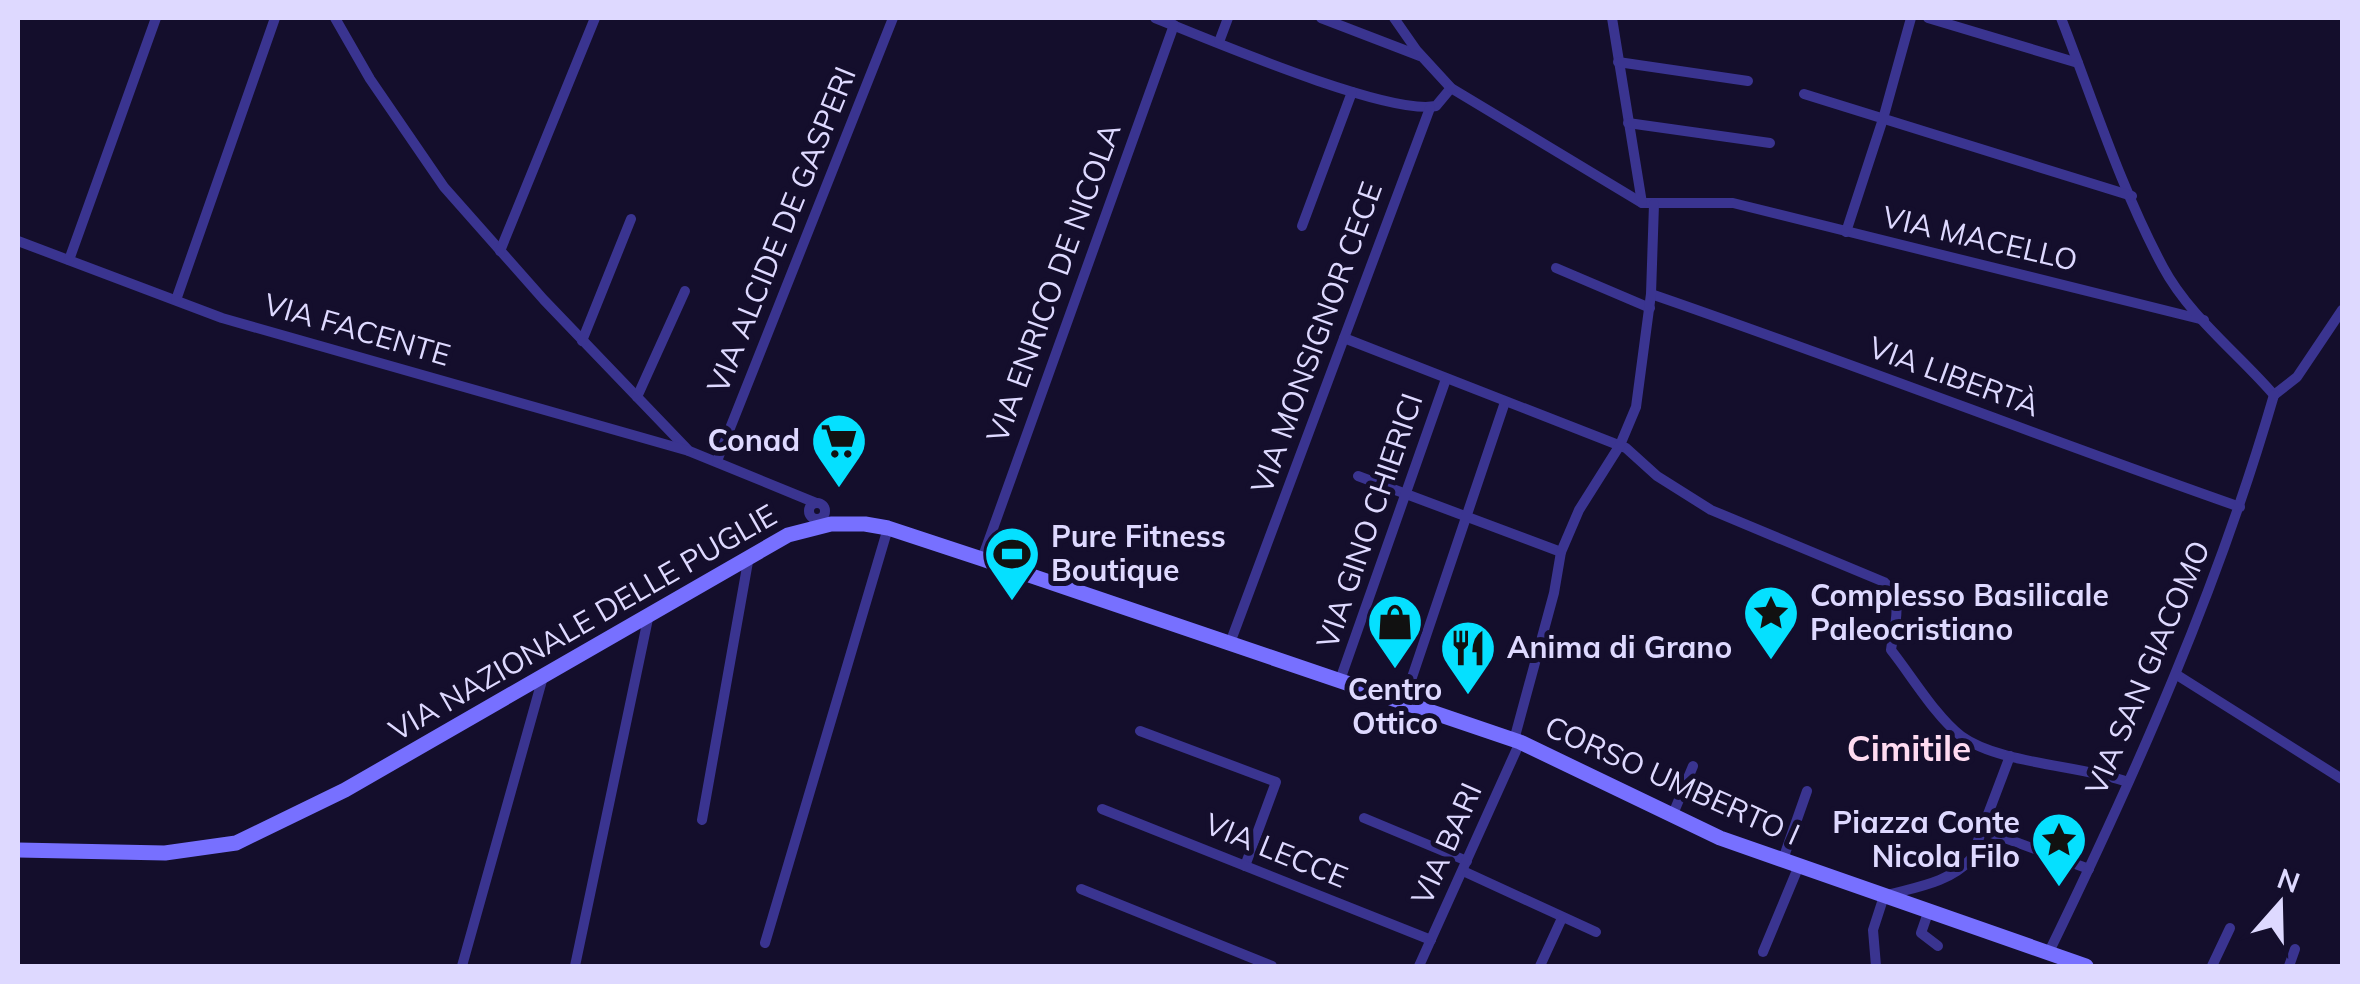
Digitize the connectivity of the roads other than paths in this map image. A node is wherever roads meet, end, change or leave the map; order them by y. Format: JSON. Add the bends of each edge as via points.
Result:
{"nodes":[{"id":1,"x":156,"y":18,"type":"edge"},
{"id":2,"x":275,"y":18,"type":"edge"},
{"id":3,"x":335,"y":18,"type":"edge"},
{"id":4,"x":594,"y":18,"type":"edge"},
{"id":5,"x":893,"y":18,"type":"edge"},
{"id":6,"x":1155,"y":18,"type":"edge"},
{"id":7,"x":1228,"y":18,"type":"edge"},
{"id":8,"x":1321,"y":18,"type":"edge"},
{"id":9,"x":1394,"y":18,"type":"edge"},
{"id":10,"x":1612,"y":18,"type":"edge"},
{"id":11,"x":1911,"y":18,"type":"edge"},
{"id":12,"x":1928,"y":18,"type":"edge"},
{"id":13,"x":2060,"y":18,"type":"edge"},
{"id":14,"x":1174,"y":25,"type":"junction"},
{"id":15,"x":1218,"y":42,"type":"junction"},
{"id":16,"x":1421,"y":56,"type":"junction"},
{"id":17,"x":1618,"y":62,"type":"junction"},
{"id":18,"x":2078,"y":64,"type":"junction"},
{"id":19,"x":1748,"y":81,"type":"dead end"},
{"id":20,"x":1451,"y":88,"type":"junction"},
{"id":21,"x":1352,"y":92,"type":"junction"},
{"id":22,"x":1804,"y":94,"type":"dead end"},
{"id":23,"x":1430,"y":108,"type":"junction"},
{"id":24,"x":1883,"y":119,"type":"junction"},
{"id":25,"x":1628,"y":123,"type":"junction"},
{"id":26,"x":1770,"y":144,"type":"dead end"},
{"id":27,"x":2132,"y":196,"type":"junction"},
{"id":28,"x":1648,"y":204,"type":"junction"},
{"id":29,"x":630,"y":218,"type":"dead end"},
{"id":30,"x":1302,"y":226,"type":"dead end"},
{"id":31,"x":1846,"y":232,"type":"junction"},
{"id":32,"x":18,"y":241,"type":"edge"},
{"id":33,"x":500,"y":251,"type":"junction"},
{"id":34,"x":69,"y":260,"type":"junction"},
{"id":35,"x":1556,"y":268,"type":"dead end"},
{"id":36,"x":685,"y":292,"type":"dead end"},
{"id":37,"x":1651,"y":294,"type":"junction"},
{"id":38,"x":176,"y":300,"type":"junction"},
{"id":39,"x":1650,"y":308,"type":"junction"},
{"id":40,"x":2342,"y":310,"type":"edge"},
{"id":41,"x":2204,"y":320,"type":"junction"},
{"id":42,"x":1344,"y":338,"type":"junction"},
{"id":43,"x":582,"y":341,"type":"junction"},
{"id":44,"x":1446,"y":379,"type":"junction"},
{"id":45,"x":2274,"y":395,"type":"junction"},
{"id":46,"x":637,"y":397,"type":"junction"},
{"id":47,"x":1506,"y":402,"type":"junction"},
{"id":48,"x":1620,"y":446,"type":"junction"},
{"id":49,"x":688,"y":450,"type":"junction"},
{"id":50,"x":717,"y":461,"type":"junction"},
{"id":51,"x":1358,"y":476,"type":"dead end"},
{"id":52,"x":1406,"y":493,"type":"junction"},
{"id":53,"x":2240,"y":507,"type":"junction"},
{"id":54,"x":817,"y":508,"type":"junction"},
{"id":55,"x":1467,"y":516,"type":"junction"},
{"id":56,"x":848,"y":523,"type":"junction"},
{"id":57,"x":888,"y":528,"type":"junction"},
{"id":58,"x":797,"y":532,"type":"junction"},
{"id":59,"x":1561,"y":552,"type":"junction"},
{"id":60,"x":749,"y":556,"type":"junction"},
{"id":61,"x":982,"y":558,"type":"junction"},
{"id":62,"x":649,"y":614,"type":"junction"},
{"id":63,"x":1230,"y":643,"type":"junction"},
{"id":64,"x":2176,"y":675,"type":"junction"},
{"id":65,"x":544,"y":676,"type":"junction"},
{"id":66,"x":1340,"y":680,"type":"junction"},
{"id":67,"x":1404,"y":701,"type":"junction"},
{"id":68,"x":1140,"y":731,"type":"dead end"},
{"id":69,"x":1517,"y":741,"type":"junction"},
{"id":70,"x":2010,"y":756,"type":"junction"},
{"id":71,"x":1694,"y":766,"type":"dead end"},
{"id":72,"x":2342,"y":779,"type":"edge"},
{"id":73,"x":2128,"y":782,"type":"junction"},
{"id":74,"x":1807,"y":791,"type":"dead end"},
{"id":75,"x":1102,"y":809,"type":"dead end"},
{"id":76,"x":1673,"y":814,"type":"junction"},
{"id":77,"x":1364,"y":818,"type":"dead end"},
{"id":78,"x":702,"y":820,"type":"dead end"},
{"id":79,"x":1983,"y":830,"type":"junction"},
{"id":80,"x":18,"y":850,"type":"edge"},
{"id":81,"x":1790,"y":865,"type":"junction"},
{"id":82,"x":1245,"y":866,"type":"junction"},
{"id":83,"x":1465,"y":866,"type":"junction"},
{"id":84,"x":2089,"y":870,"type":"junction"},
{"id":85,"x":1081,"y":889,"type":"dead end"},
{"id":86,"x":1884,"y":896,"type":"junction"},
{"id":87,"x":1929,"y":910,"type":"junction"},
{"id":88,"x":1562,"y":918,"type":"junction"},
{"id":89,"x":2230,"y":928,"type":"dead end"},
{"id":90,"x":1596,"y":932,"type":"dead end"},
{"id":91,"x":1431,"y":940,"type":"junction"},
{"id":92,"x":765,"y":943,"type":"dead end"},
{"id":93,"x":1938,"y":946,"type":"dead end"},
{"id":94,"x":2295,"y":948,"type":"dead end"},
{"id":95,"x":1764,"y":952,"type":"dead end"},
{"id":96,"x":2049,"y":952,"type":"junction"},
{"id":97,"x":2079,"y":965,"type":"edge"},
{"id":98,"x":462,"y":966,"type":"edge"},
{"id":99,"x":575,"y":966,"type":"edge"},
{"id":100,"x":1272,"y":966,"type":"edge"},
{"id":101,"x":1419,"y":966,"type":"edge"},
{"id":102,"x":1540,"y":966,"type":"edge"},
{"id":103,"x":1876,"y":966,"type":"edge"},
{"id":104,"x":2212,"y":966,"type":"edge"},
{"id":105,"x":2289,"y":966,"type":"edge"}],
"edges":[{"from":1,"to":34,"type":"street"},
{"from":2,"to":38,"type":"street"},
{"from":3,"to":33,"type":"street","via":[[444,186]]},
{"from":4,"to":33,"type":"street"},
{"from":5,"to":50,"type":"street","name":"VIA ALCIDE DE GASPERI"},
{"from":6,"to":14,"type":"street"},
{"from":7,"to":15,"type":"street"},
{"from":8,"to":16,"type":"street"},
{"from":9,"to":16,"type":"street"},
{"from":10,"to":17,"type":"street","name":"VIA BARI"},
{"from":11,"to":24,"type":"street"},
{"from":12,"to":18,"type":"street"},
{"from":13,"to":18,"type":"street"},
{"from":14,"to":15,"type":"street"},
{"from":14,"to":61,"type":"street","name":"VIA ENRICO DE NICOLA"},
{"from":15,"to":21,"type":"street"},
{"from":16,"to":20,"type":"street"},
{"from":17,"to":19,"type":"street"},
{"from":17,"to":25,"type":"street","name":"VIA BARI"},
{"from":18,"to":27,"type":"street"},
{"from":20,"to":23,"type":"street"},
{"from":20,"to":28,"type":"street"},
{"from":21,"to":23,"type":"street"},
{"from":21,"to":30,"type":"street"},
{"from":22,"to":24,"type":"street"},
{"from":23,"to":42,"type":"street","name":"VIA MONSIGNOR CECE"},
{"from":24,"to":27,"type":"street"},
{"from":24,"to":31,"type":"street"},
{"from":25,"to":26,"type":"street"},
{"from":25,"to":28,"type":"street","name":"VIA BARI"},
{"from":27,"to":41,"type":"street","via":[[2164,270]]},
{"from":28,"to":31,"type":"street","name":"VIA MACELLO","via":[[1732,203]]},
{"from":28,"to":37,"type":"street","name":"VIA BARI"},
{"from":29,"to":43,"type":"street"},
{"from":31,"to":41,"type":"street","name":"VIA MACELLO"},
{"from":32,"to":34,"type":"street","name":"VIA FACENTE"},
{"from":33,"to":43,"type":"street"},
{"from":34,"to":38,"type":"street","name":"VIA FACENTE"},
{"from":35,"to":39,"type":"street"},
{"from":36,"to":46,"type":"street"},
{"from":37,"to":39,"type":"street","name":"VIA BARI"},
{"from":37,"to":53,"type":"street","name":"VIA LIBERTÀ"},
{"from":38,"to":49,"type":"street","name":"VIA FACENTE"},
{"from":39,"to":48,"type":"street","name":"VIA BARI","via":[[1636,407]]},
{"from":40,"to":45,"type":"street","via":[[2296,377]]},
{"from":41,"to":45,"type":"street"},
{"from":42,"to":44,"type":"street"},
{"from":42,"to":63,"type":"street","name":"VIA MONSIGNOR CECE"},
{"from":43,"to":46,"type":"street"},
{"from":44,"to":47,"type":"street"},
{"from":44,"to":52,"type":"street","name":"VIA GINO CHIERICI"},
{"from":45,"to":53,"type":"street","name":"VIA SAN GIACOMO"},
{"from":46,"to":49,"type":"street"},
{"from":47,"to":48,"type":"street"},
{"from":47,"to":55,"type":"street"},
{"from":48,"to":59,"type":"street","name":"VIA BARI"},
{"from":48,"to":70,"type":"street","via":[[1711,510],[1889,584],[1898,602],[1891,650],[1960,735]]},
{"from":49,"to":50,"type":"street","name":"VIA FACENTE"},
{"from":50,"to":54,"type":"street","name":"VIA FACENTE"},
{"from":51,"to":52,"type":"street"},
{"from":52,"to":55,"type":"street"},
{"from":52,"to":66,"type":"street","name":"VIA GINO CHIERICI"},
{"from":53,"to":64,"type":"street","name":"VIA SAN GIACOMO"},
{"from":54,"to":56,"type":"street","name":"VIA FACENTE"},
{"from":54,"to":58,"type":"street"},
{"from":55,"to":59,"type":"street"},
{"from":55,"to":67,"type":"street"},
{"from":56,"to":57,"type":"main road","name":"VIA NAZIONALE DELLE PUGLIE"},
{"from":56,"to":58,"type":"main road","name":"VIA NAZIONALE DELLE PUGLIE"},
{"from":57,"to":61,"type":"main road","name":"VIA NAZIONALE DELLE PUGLIE"},
{"from":57,"to":92,"type":"street"},
{"from":58,"to":60,"type":"main road","name":"VIA NAZIONALE DELLE PUGLIE"},
{"from":59,"to":69,"type":"street","name":"VIA BARI"},
{"from":60,"to":62,"type":"main road","name":"VIA NAZIONALE DELLE PUGLIE"},
{"from":60,"to":78,"type":"street"},
{"from":61,"to":63,"type":"main road","name":"VIA NAZIONALE DELLE PUGLIE"},
{"from":62,"to":65,"type":"main road","name":"VIA NAZIONALE DELLE PUGLIE"},
{"from":62,"to":99,"type":"street"},
{"from":63,"to":66,"type":"main road","name":"VIA NAZIONALE DELLE PUGLIE"},
{"from":64,"to":72,"type":"street"},
{"from":64,"to":73,"type":"street","name":"VIA SAN GIACOMO"},
{"from":65,"to":80,"type":"main road","name":"VIA NAZIONALE DELLE PUGLIE","via":[[345,790],[236,843],[165,853]]},
{"from":65,"to":98,"type":"street"},
{"from":66,"to":67,"type":"main road","name":"VIA NAZIONALE DELLE PUGLIE"},
{"from":67,"to":69,"type":"main road","name":"VIA NAZIONALE DELLE PUGLIE"},
{"from":68,"to":82,"type":"street","via":[[1276,782]]},
{"from":69,"to":76,"type":"main road","name":"CORSO UMBERTO I"},
{"from":69,"to":83,"type":"street","name":"VIA BARI"},
{"from":70,"to":73,"type":"street"},
{"from":70,"to":79,"type":"street"},
{"from":71,"to":76,"type":"street"},
{"from":73,"to":84,"type":"street","name":"VIA SAN GIACOMO"},
{"from":74,"to":81,"type":"street"},
{"from":75,"to":82,"type":"street","name":"VIA LECCE"},
{"from":76,"to":81,"type":"main road","name":"CORSO UMBERTO I"},
{"from":77,"to":83,"type":"street"},
{"from":79,"to":84,"type":"street"},
{"from":79,"to":86,"type":"street","via":[[1962,870]]},
{"from":81,"to":86,"type":"main road","name":"CORSO UMBERTO I"},
{"from":81,"to":95,"type":"street"},
{"from":82,"to":91,"type":"street","name":"VIA LECCE"},
{"from":83,"to":88,"type":"street"},
{"from":83,"to":91,"type":"street","name":"VIA BARI"},
{"from":84,"to":96,"type":"street","name":"VIA SAN GIACOMO"},
{"from":85,"to":100,"type":"street"},
{"from":86,"to":87,"type":"main road","name":"CORSO UMBERTO I"},
{"from":86,"to":103,"type":"street","via":[[1873,930]]},
{"from":87,"to":93,"type":"street","via":[[1921,933]]},
{"from":87,"to":96,"type":"main road","name":"CORSO UMBERTO I"},
{"from":88,"to":90,"type":"street"},
{"from":88,"to":102,"type":"street"},
{"from":89,"to":104,"type":"street"},
{"from":91,"to":101,"type":"street","name":"VIA BARI"},
{"from":94,"to":105,"type":"street"},
{"from":96,"to":97,"type":"main road","name":"CORSO UMBERTO I"}]}
